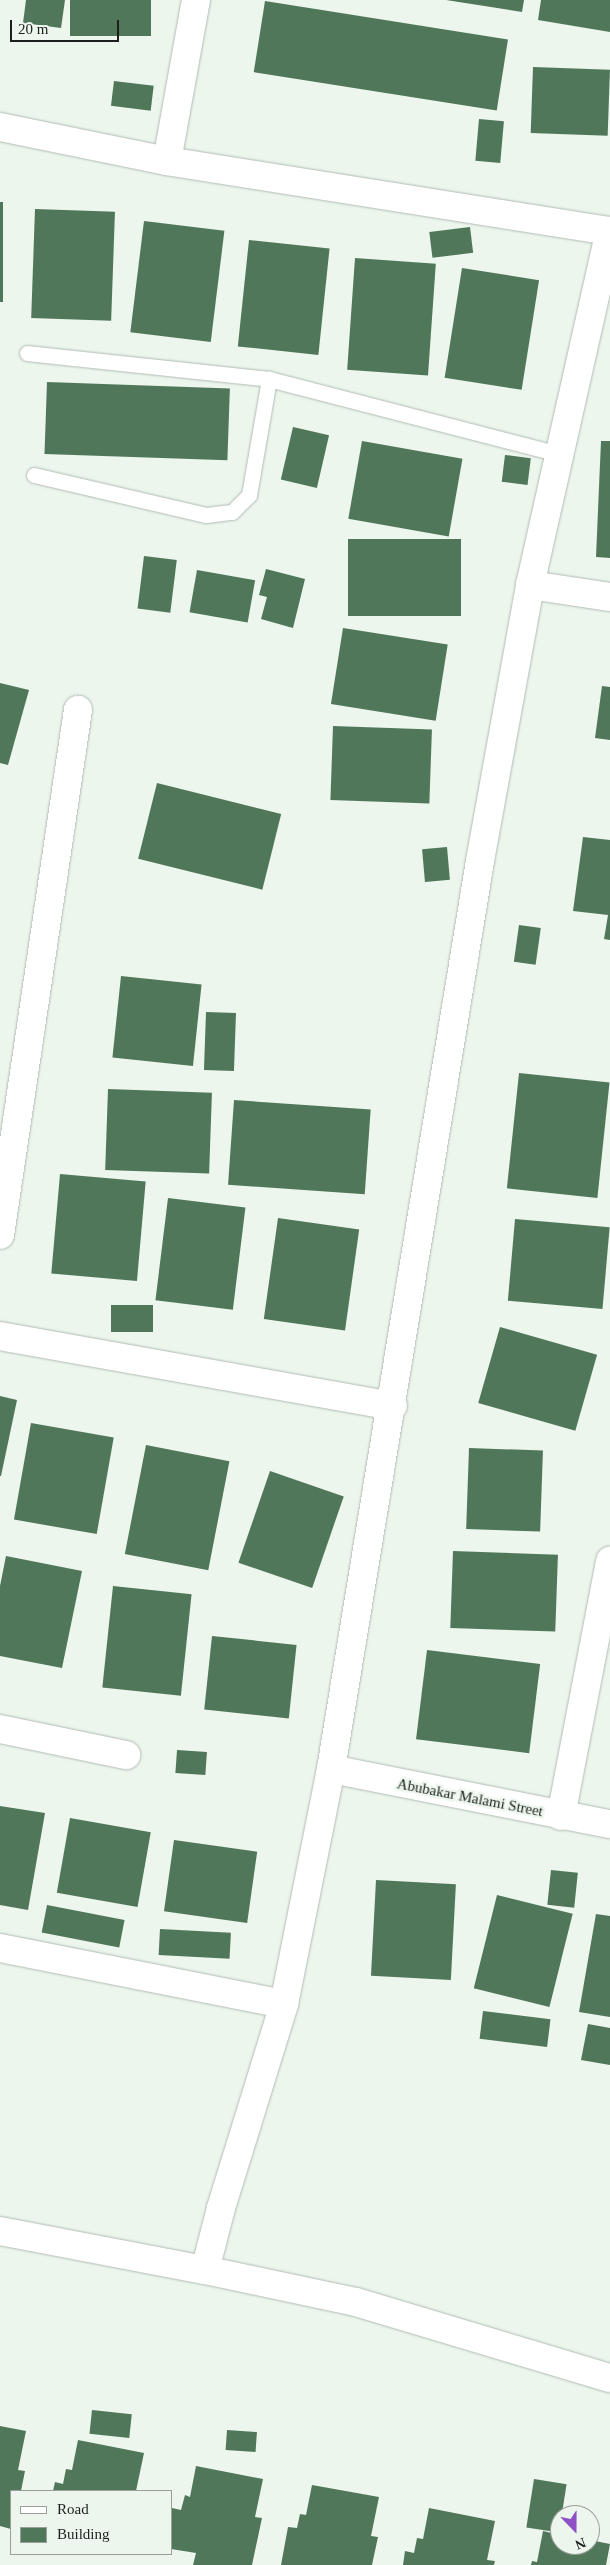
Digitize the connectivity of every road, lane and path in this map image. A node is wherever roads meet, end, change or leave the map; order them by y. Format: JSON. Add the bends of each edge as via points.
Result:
{"nodes":[{"id":1,"x":196,"y":0,"type":"edge"},
{"id":2,"x":0,"y":127,"type":"edge"},
{"id":3,"x":167,"y":161,"type":"junction"},
{"id":4,"x":610,"y":231,"type":"edge"},
{"id":5,"x":27,"y":353,"type":"dead end"},
{"id":6,"x":269,"y":379,"type":"junction"},
{"id":7,"x":560,"y":454,"type":"junction"},
{"id":8,"x":34,"y":474,"type":"dead end"},
{"id":9,"x":530,"y":585,"type":"junction"},
{"id":10,"x":610,"y":597,"type":"edge"},
{"id":11,"x":78,"y":710,"type":"dead end"},
{"id":12,"x":0,"y":1235,"type":"edge"},
{"id":13,"x":0,"y":1336,"type":"edge"},
{"id":14,"x":393,"y":1406,"type":"junction"},
{"id":15,"x":610,"y":1561,"type":"edge"},
{"id":16,"x":0,"y":1729,"type":"edge"},
{"id":17,"x":126,"y":1755,"type":"dead end"},
{"id":18,"x":331,"y":1769,"type":"junction"},
{"id":19,"x":561,"y":1816,"type":"junction"},
{"id":20,"x":610,"y":1824,"type":"edge"},
{"id":21,"x":0,"y":1948,"type":"edge"},
{"id":22,"x":284,"y":2004,"type":"junction"},
{"id":23,"x":0,"y":2231,"type":"edge"},
{"id":24,"x":205,"y":2270,"type":"junction"},
{"id":25,"x":610,"y":2378,"type":"edge"}],
"edges":[{"from":1,"to":3,"type":"street"},
{"from":2,"to":3,"type":"street"},
{"from":3,"to":4,"type":"street"},
{"from":4,"to":7,"type":"street"},
{"from":5,"to":6,"type":"lane"},
{"from":6,"to":7,"type":"lane"},
{"from":6,"to":8,"type":"lane","via":[[249,495],[232,512],[206,515]]},
{"from":7,"to":9,"type":"street"},
{"from":9,"to":10,"type":"street"},
{"from":9,"to":14,"type":"street","via":[[480,861]]},
{"from":11,"to":12,"type":"street"},
{"from":13,"to":14,"type":"street"},
{"from":14,"to":18,"type":"street"},
{"from":15,"to":19,"type":"street"},
{"from":16,"to":17,"type":"street"},
{"from":18,"to":19,"type":"street","name":"Abubakar Malami Street"},
{"from":18,"to":22,"type":"street"},
{"from":19,"to":20,"type":"street","name":"Abubakar Malami Street"},
{"from":21,"to":22,"type":"street"},
{"from":22,"to":24,"type":"street"},
{"from":23,"to":24,"type":"street"},
{"from":24,"to":25,"type":"street","via":[[356,2302]]}]}
